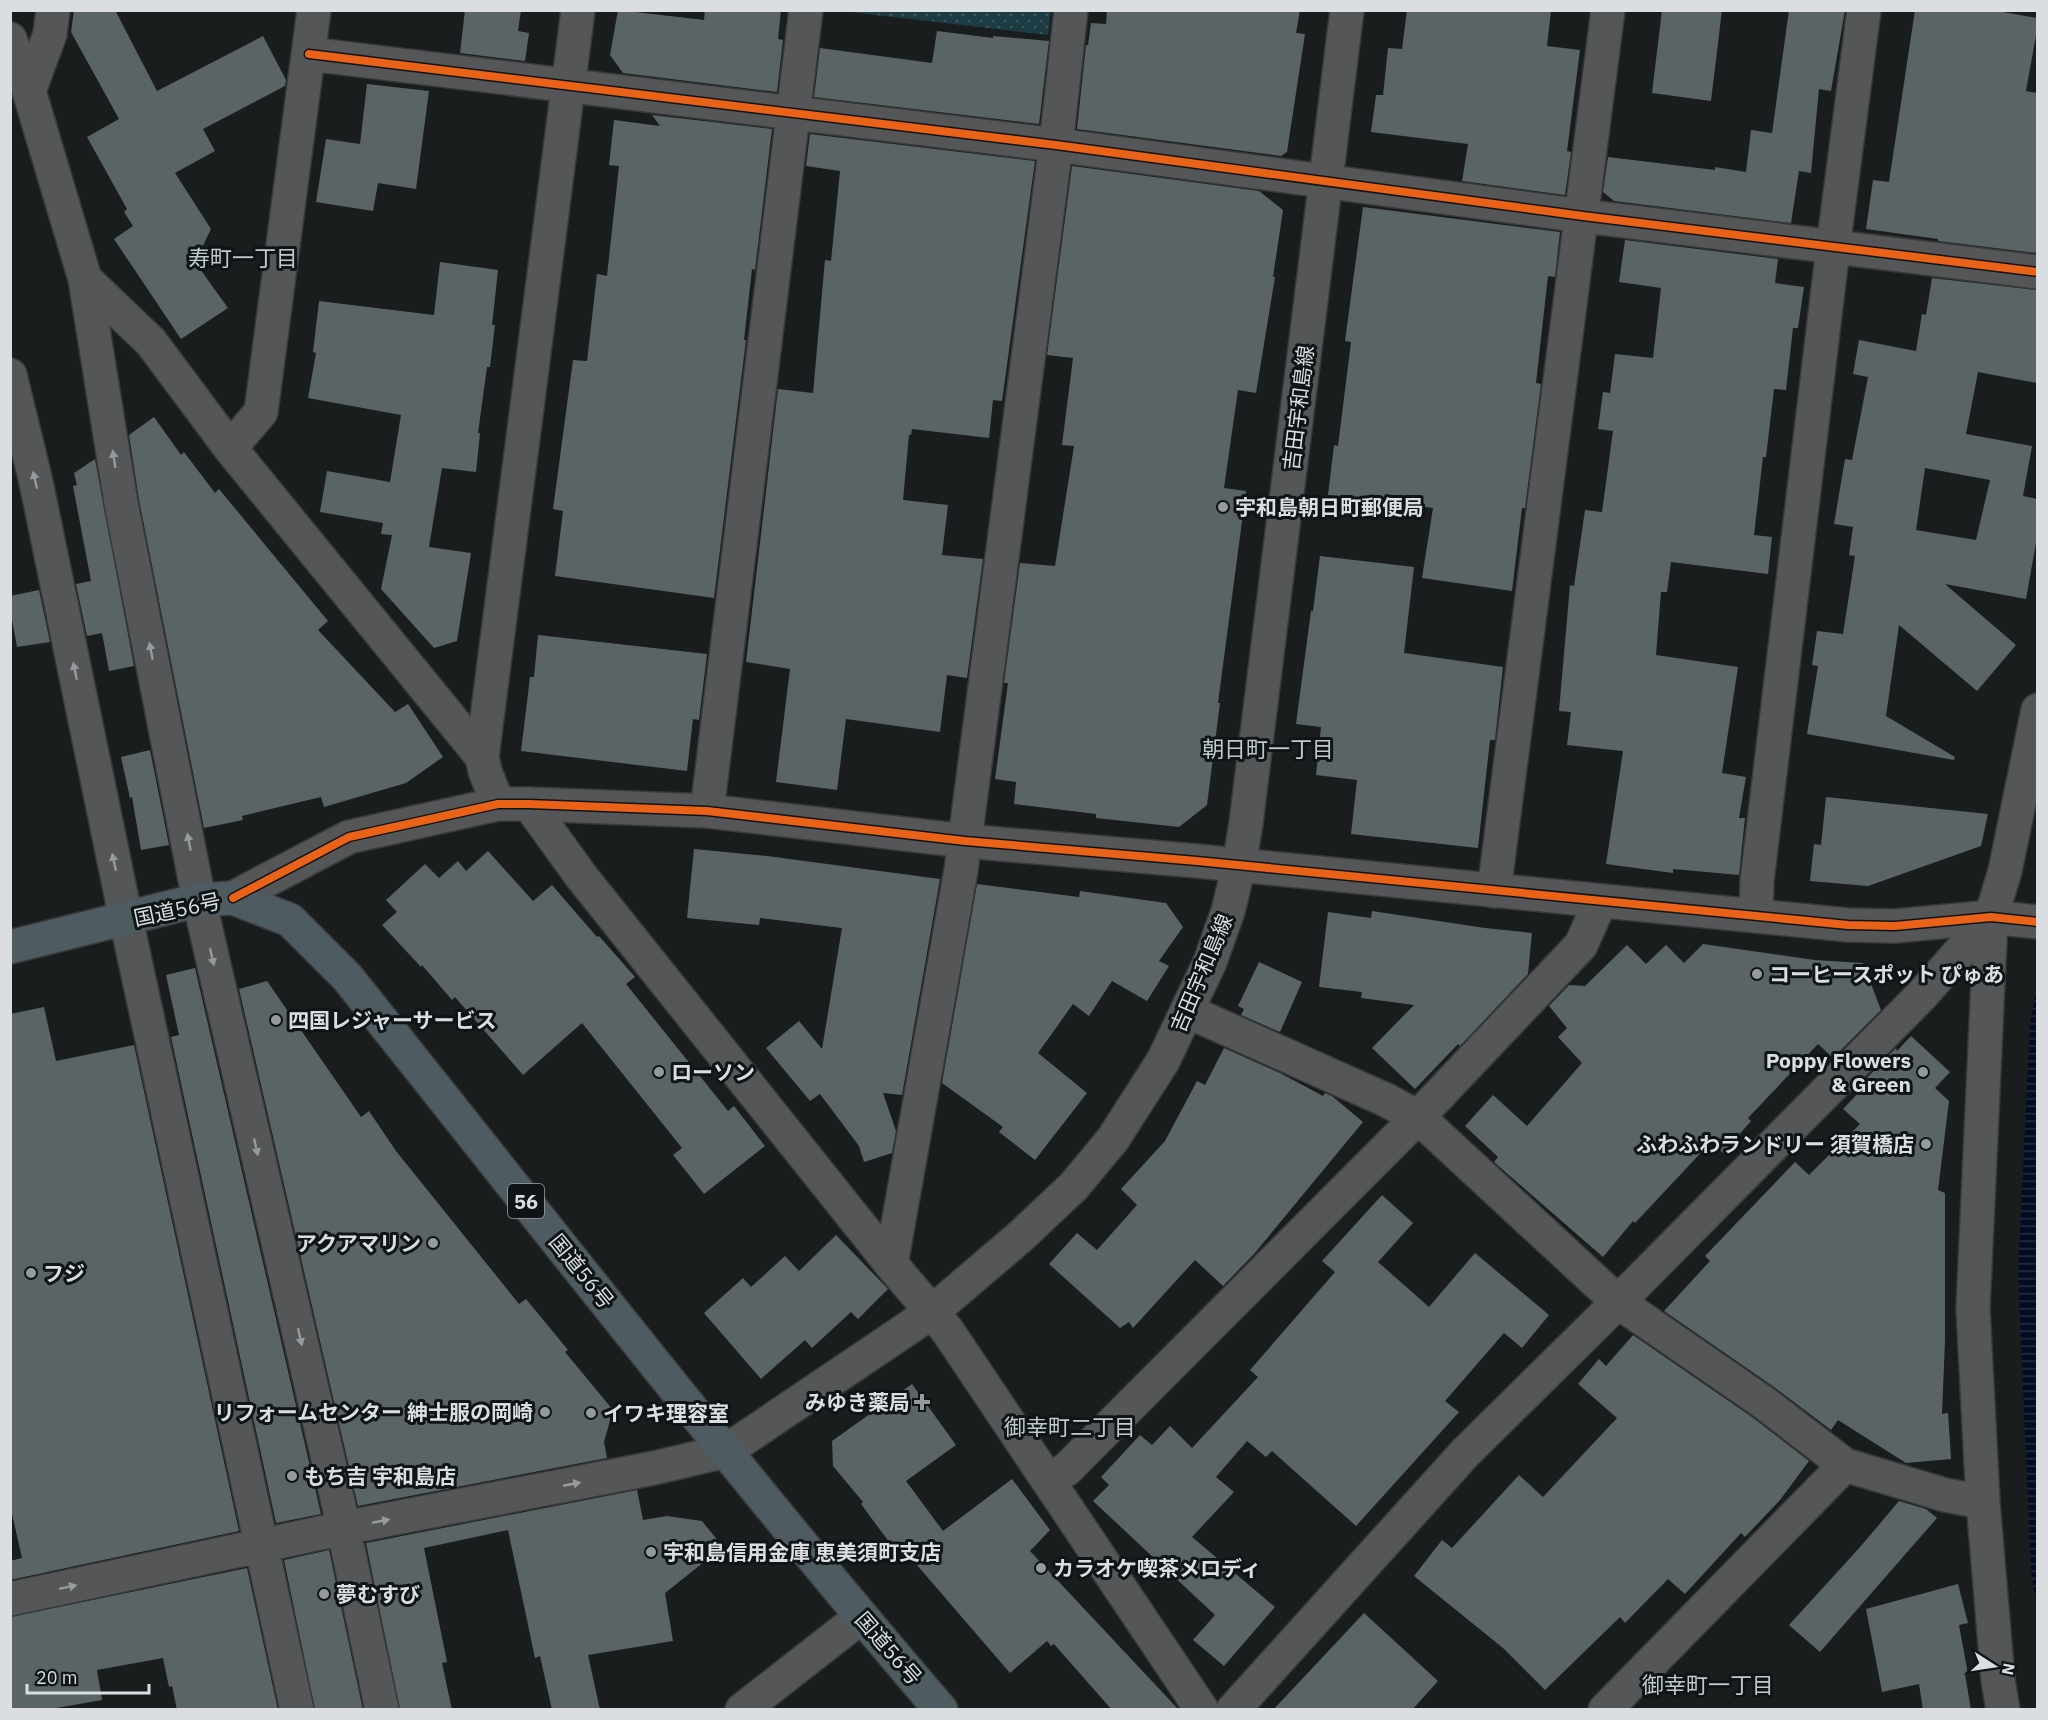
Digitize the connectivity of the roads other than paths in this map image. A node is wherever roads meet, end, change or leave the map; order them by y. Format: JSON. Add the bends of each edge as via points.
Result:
{"nodes":[{"id":1,"x":53,"y":10,"type":"edge"},
{"id":2,"x":314,"y":10,"type":"edge"},
{"id":3,"x":579,"y":10,"type":"edge"},
{"id":4,"x":806,"y":10,"type":"edge"},
{"id":5,"x":1071,"y":10,"type":"edge"},
{"id":6,"x":1347,"y":10,"type":"edge"},
{"id":7,"x":1608,"y":10,"type":"edge"},
{"id":8,"x":1864,"y":10,"type":"edge"},
{"id":9,"x":10,"y":39,"type":"edge"},
{"id":10,"x":309,"y":54,"type":"junction"},
{"id":11,"x":569,"y":86,"type":"junction"},
{"id":12,"x":29,"y":91,"type":"junction"},
{"id":13,"x":793,"y":114,"type":"junction"},
{"id":14,"x":1056,"y":145,"type":"junction"},
{"id":15,"x":1326,"y":182,"type":"junction"},
{"id":16,"x":1583,"y":216,"type":"junction"},
{"id":17,"x":1833,"y":248,"type":"junction"},
{"id":18,"x":2037,"y":272,"type":"edge"},
{"id":19,"x":85,"y":279,"type":"junction"},
{"id":20,"x":10,"y":375,"type":"edge"},
{"id":21,"x":230,"y":448,"type":"junction"},
{"id":22,"x":2037,"y":710,"type":"edge"},
{"id":23,"x":482,"y":757,"type":"junction"},
{"id":24,"x":514,"y":804,"type":"junction"},
{"id":25,"x":707,"y":812,"type":"junction"},
{"id":26,"x":964,"y":842,"type":"junction"},
{"id":27,"x":1239,"y":866,"type":"junction"},
{"id":28,"x":1494,"y":891,"type":"junction"},
{"id":29,"x":233,"y":898,"type":"junction"},
{"id":30,"x":199,"y":900,"type":"junction"},
{"id":31,"x":1600,"y":902,"type":"junction"},
{"id":32,"x":1756,"y":916,"type":"junction"},
{"id":33,"x":1991,"y":917,"type":"junction"},
{"id":34,"x":126,"y":919,"type":"junction"},
{"id":35,"x":2031,"y":921,"type":"edge"},
{"id":36,"x":10,"y":947,"type":"edge"},
{"id":37,"x":1186,"y":1011,"type":"junction"},
{"id":38,"x":1418,"y":1117,"type":"junction"},
{"id":39,"x":891,"y":1264,"type":"junction"},
{"id":40,"x":1618,"y":1302,"type":"junction"},
{"id":41,"x":932,"y":1312,"type":"junction"},
{"id":42,"x":726,"y":1451,"type":"junction"},
{"id":43,"x":1845,"y":1465,"type":"junction"},
{"id":44,"x":1047,"y":1479,"type":"junction"},
{"id":45,"x":1983,"y":1502,"type":"junction"},
{"id":46,"x":344,"y":1528,"type":"junction"},
{"id":47,"x":262,"y":1546,"type":"junction"},
{"id":48,"x":10,"y":1599,"type":"edge"},
{"id":49,"x":861,"y":1617,"type":"junction"},
{"id":50,"x":297,"y":1710,"type":"edge"},
{"id":51,"x":382,"y":1710,"type":"edge"},
{"id":52,"x":742,"y":1710,"type":"edge"},
{"id":53,"x":941,"y":1710,"type":"edge"},
{"id":54,"x":1202,"y":1710,"type":"edge"},
{"id":55,"x":1233,"y":1710,"type":"edge"},
{"id":56,"x":1605,"y":1710,"type":"edge"},
{"id":57,"x":2003,"y":1710,"type":"edge"}],
"edges":[{"from":1,"to":12,"type":"street","via":[[50,34]]},
{"from":2,"to":10,"type":"street"},
{"from":3,"to":11,"type":"street"},
{"from":4,"to":13,"type":"street"},
{"from":5,"to":14,"type":"street"},
{"from":6,"to":15,"type":"street","name":"吉田宇和島線"},
{"from":7,"to":16,"type":"street"},
{"from":8,"to":17,"type":"street"},
{"from":9,"to":12,"type":"street"},
{"from":10,"to":11,"type":"street"},
{"from":10,"to":21,"type":"street","via":[[261,412]]},
{"from":11,"to":13,"type":"street"},
{"from":11,"to":23,"type":"street"},
{"from":12,"to":19,"type":"street"},
{"from":13,"to":14,"type":"street"},
{"from":13,"to":25,"type":"street"},
{"from":14,"to":15,"type":"street"},
{"from":14,"to":26,"type":"street"},
{"from":15,"to":16,"type":"street"},
{"from":15,"to":27,"type":"street","name":"吉田宇和島線"},
{"from":16,"to":17,"type":"street"},
{"from":16,"to":28,"type":"street"},
{"from":17,"to":18,"type":"street"},
{"from":17,"to":32,"type":"street"},
{"from":19,"to":21,"type":"street","via":[[151,342]]},
{"from":30,"to":19,"type":"street","one_way":true,"via":[[121,502]]},
{"from":34,"to":20,"type":"street","one_way":true,"via":[[36,482]]},
{"from":21,"to":23,"type":"street"},
{"from":22,"to":33,"type":"street","via":[[2005,871]]},
{"from":23,"to":24,"type":"street","via":[[485,771]]},
{"from":24,"to":25,"type":"street"},
{"from":24,"to":29,"type":"street","via":[[349,837]]},
{"from":24,"to":39,"type":"street","via":[[581,876]]},
{"from":25,"to":26,"type":"street"},
{"from":26,"to":27,"type":"street"},
{"from":26,"to":39,"type":"street"},
{"from":27,"to":28,"type":"street"},
{"from":27,"to":37,"type":"street","name":"吉田宇和島線","via":[[1225,924]]},
{"from":28,"to":31,"type":"street"},
{"from":29,"to":30,"type":"highway","name":"国道56号","number":"56"},
{"from":29,"to":42,"type":"highway","name":"国道56号","number":"56","via":[[290,920],[346,976]]},
{"from":30,"to":34,"type":"highway","name":"国道56号","number":"56"},
{"from":30,"to":46,"type":"street","one_way":true},
{"from":31,"to":32,"type":"street"},
{"from":31,"to":38,"type":"street","via":[[1581,945]]},
{"from":32,"to":33,"type":"street","via":[[1896,926]]},
{"from":33,"to":35,"type":"street"},
{"from":33,"to":40,"type":"street","via":[[1921,996]]},
{"from":33,"to":45,"type":"street","via":[[1973,1308]]},
{"from":34,"to":36,"type":"highway","name":"国道56号","number":"56"},
{"from":34,"to":47,"type":"street"},
{"from":37,"to":38,"type":"street"},
{"from":37,"to":41,"type":"street","name":"吉田宇和島線","via":[[1163,1061],[1113,1139],[1021,1236]]},
{"from":38,"to":40,"type":"street"},
{"from":38,"to":44,"type":"street","via":[[1066,1470]]},
{"from":39,"to":41,"type":"street"},
{"from":40,"to":43,"type":"street","via":[[1763,1401]]},
{"from":40,"to":55,"type":"street","via":[[1465,1453]]},
{"from":41,"to":42,"type":"street","name":"吉田宇和島線"},
{"from":41,"to":44,"type":"street"},
{"from":46,"to":42,"type":"street","one_way":true},
{"from":42,"to":49,"type":"highway","name":"国道56号","number":"56"},
{"from":43,"to":45,"type":"street"},
{"from":43,"to":56,"type":"street"},
{"from":44,"to":54,"type":"street"},
{"from":45,"to":57,"type":"street"},
{"from":46,"to":47,"type":"street"},
{"from":46,"to":51,"type":"street"},
{"from":48,"to":47,"type":"street","one_way":true},
{"from":47,"to":50,"type":"street"},
{"from":49,"to":52,"type":"street"},
{"from":49,"to":53,"type":"highway","name":"国道56号","number":"56"}]}
